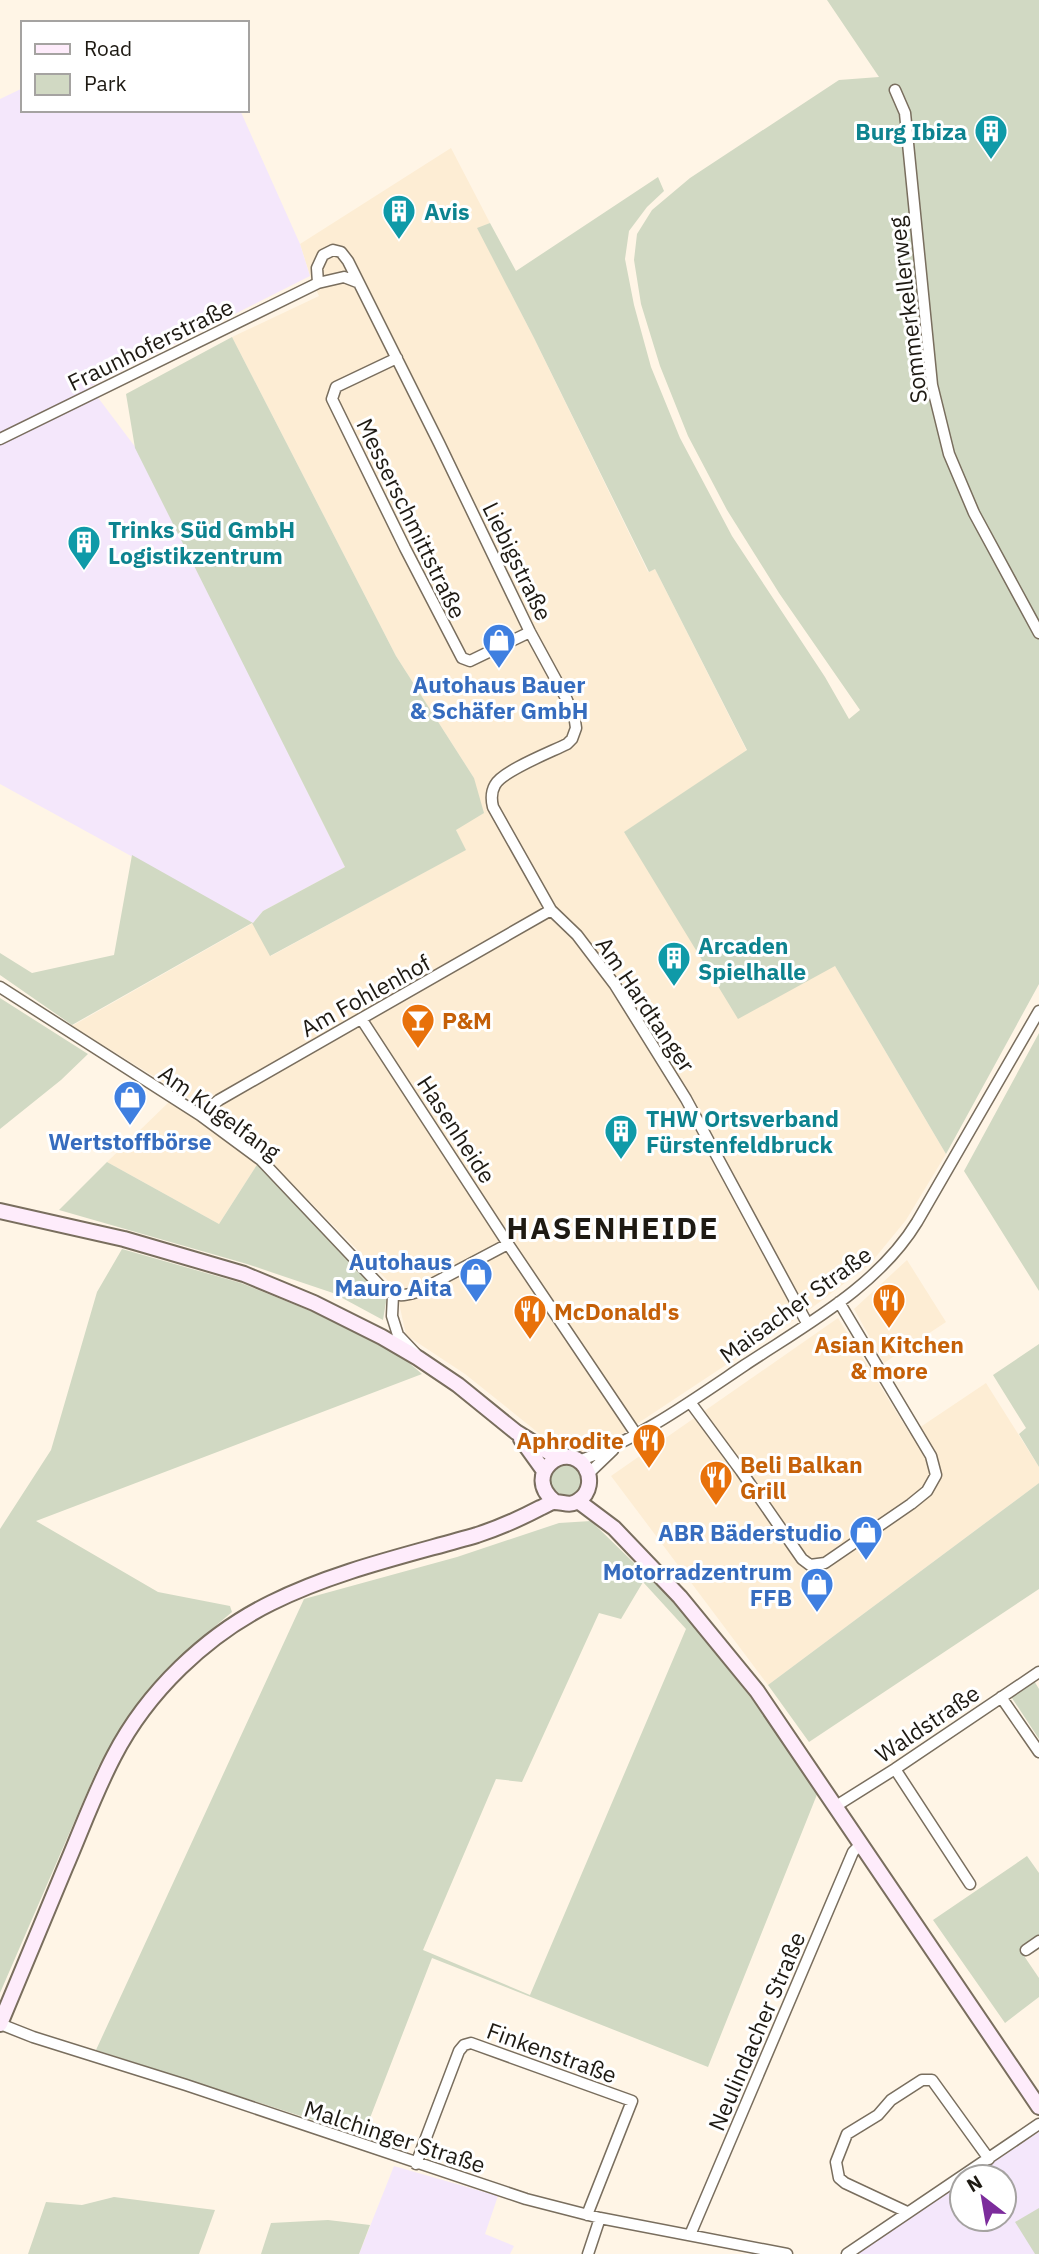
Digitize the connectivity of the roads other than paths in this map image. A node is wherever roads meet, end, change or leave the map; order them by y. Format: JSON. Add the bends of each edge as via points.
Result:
{"nodes":[{"id":1,"x":895,"y":90,"type":"dead end"},
{"id":2,"x":358,"y":282,"type":"junction"},
{"id":3,"x":318,"y":284,"type":"junction"},
{"id":4,"x":397,"y":358,"type":"junction"},
{"id":5,"x":0,"y":439,"type":"edge"},
{"id":6,"x":530,"y":632,"type":"junction"},
{"id":7,"x":1039,"y":632,"type":"edge"},
{"id":8,"x":502,"y":824,"type":"joint"},
{"id":9,"x":551,"y":910,"type":"junction"},
{"id":10,"x":0,"y":987,"type":"edge"},
{"id":11,"x":1039,"y":1011,"type":"edge"},
{"id":12,"x":362,"y":1020,"type":"junction"},
{"id":13,"x":200,"y":1115,"type":"junction"},
{"id":14,"x":0,"y":1211,"type":"edge"},
{"id":15,"x":508,"y":1244,"type":"junction"},
{"id":16,"x":393,"y":1295,"type":"junction"},
{"id":17,"x":839,"y":1302,"type":"junction"},
{"id":18,"x":807,"y":1323,"type":"junction"},
{"id":19,"x":418,"y":1358,"type":"junction"},
{"id":20,"x":690,"y":1402,"type":"junction"},
{"id":21,"x":516,"y":1432,"type":"junction"},
{"id":22,"x":636,"y":1434,"type":"junction"},
{"id":23,"x":618,"y":1445,"type":"junction"},
{"id":24,"x":558,"y":1458,"type":"junction"},
{"id":25,"x":579,"y":1461,"type":"junction"},
{"id":26,"x":544,"y":1472,"type":"junction"},
{"id":27,"x":589,"y":1474,"type":"junction"},
{"id":28,"x":543,"y":1487,"type":"junction"},
{"id":29,"x":583,"y":1495,"type":"junction"},
{"id":30,"x":554,"y":1501,"type":"junction"},
{"id":31,"x":516,"y":1521,"type":"junction"},
{"id":32,"x":1037,"y":1677,"type":"edge"},
{"id":33,"x":1001,"y":1697,"type":"junction"},
{"id":34,"x":1039,"y":1752,"type":"edge"},
{"id":35,"x":895,"y":1769,"type":"junction"},
{"id":36,"x":836,"y":1806,"type":"junction"},
{"id":37,"x":860,"y":1844,"type":"junction"},
{"id":38,"x":970,"y":1884,"type":"dead end"},
{"id":39,"x":1039,"y":1941,"type":"edge"},
{"id":40,"x":1026,"y":1950,"type":"dead end"},
{"id":41,"x":0,"y":2024,"type":"edge"},
{"id":42,"x":1039,"y":2107,"type":"edge"},
{"id":43,"x":1039,"y":2124,"type":"edge"},
{"id":44,"x":989,"y":2159,"type":"junction"},
{"id":45,"x":416,"y":2164,"type":"junction"},
{"id":46,"x":907,"y":2212,"type":"junction"},
{"id":47,"x":587,"y":2215,"type":"junction"},
{"id":48,"x":600,"y":2218,"type":"junction"},
{"id":49,"x":690,"y":2235,"type":"junction"},
{"id":50,"x":742,"y":2250,"type":"edge"},
{"id":51,"x":588,"y":2254,"type":"edge"},
{"id":52,"x":787,"y":2254,"type":"edge"},
{"id":53,"x":847,"y":2254,"type":"edge"}],
"edges":[{"from":1,"to":7,"type":"street","name":"Sommerkellerweg","via":[[905,113],[932,385],[949,454],[974,513]]},
{"from":2,"to":3,"type":"street","name":"Fraunhoferstraße","via":[[344,277]]},
{"from":2,"to":3,"type":"street","via":[[344,255],[333,250],[323,255],[317,268]]},
{"from":2,"to":4,"type":"street","name":"Liebigstraße"},
{"from":3,"to":5,"type":"street","name":"Fraunhoferstraße"},
{"from":4,"to":6,"type":"street","name":"Liebigstraße"},
{"from":4,"to":6,"type":"street","name":"Messerschmittstraße","via":[[336,387],[332,399],[462,658],[471,661]]},
{"from":6,"to":8,"type":"street","name":"Liebigstraße","via":[[566,699],[576,728],[567,744],[495,783],[491,797]]},
{"from":8,"to":9,"type":"street","name":"Am Hardtanger"},
{"from":9,"to":12,"type":"street","name":"Am Fohlenhof"},
{"from":9,"to":18,"type":"street","name":"Am Hardtanger","via":[[577,935],[647,1035],[713,1146]]},
{"from":10,"to":13,"type":"street","name":"Am Kugelfang"},
{"from":11,"to":17,"type":"street","name":"Maisacher Straße","via":[[908,1236],[887,1263]]},
{"from":12,"to":13,"type":"street","name":"Am Fohlenhof"},
{"from":12,"to":15,"type":"street","name":"Hasenheide"},
{"from":13,"to":16,"type":"street","name":"Am Kugelfang","via":[[261,1160]]},
{"from":14,"to":19,"type":"main road","via":[[124,1239],[244,1274],[314,1303]]},
{"from":15,"to":16,"type":"street","via":[[417,1292]]},
{"from":15,"to":22,"type":"street","name":"Hasenheide"},
{"from":16,"to":19,"type":"street","via":[[392,1316],[398,1335]]},
{"from":17,"to":18,"type":"street","name":"Maisacher Straße"},
{"from":17,"to":20,"type":"street","via":[[932,1456],[936,1475],[927,1491],[911,1504],[825,1563],[810,1565],[802,1559]]},
{"from":18,"to":20,"type":"street","name":"Maisacher Straße"},
{"from":19,"to":21,"type":"main road"},
{"from":20,"to":22,"type":"street","name":"Maisacher Straße"},
{"from":21,"to":24,"type":"main road"},
{"from":21,"to":26,"type":"main road"},
{"from":22,"to":23,"type":"street","name":"Maisacher Straße"},
{"from":23,"to":25,"type":"street","name":"Maisacher Straße"},
{"from":23,"to":27,"type":"street","name":"Maisacher Straße"},
{"from":24,"to":25,"type":"main road"},
{"from":24,"to":26,"type":"main road"},
{"from":25,"to":27,"type":"main road"},
{"from":26,"to":28,"type":"main road"},
{"from":27,"to":29,"type":"main road"},
{"from":28,"to":30,"type":"main road"},
{"from":28,"to":31,"type":"main road"},
{"from":29,"to":30,"type":"main road","via":[[566,1504]]},
{"from":29,"to":36,"type":"main road","via":[[680,1597],[740,1670]]},
{"from":30,"to":31,"type":"main road"},
{"from":31,"to":41,"type":"main road","via":[[292,1593],[242,1619],[176,1672],[115,1755]]},
{"from":32,"to":33,"type":"street","name":"Waldstraße"},
{"from":33,"to":34,"type":"street"},
{"from":33,"to":35,"type":"street","name":"Waldstraße"},
{"from":35,"to":36,"type":"street","name":"Waldstraße"},
{"from":35,"to":38,"type":"street"},
{"from":36,"to":37,"type":"main road"},
{"from":37,"to":42,"type":"main road"},
{"from":37,"to":49,"type":"street","name":"Neulindacher Straße"},
{"from":39,"to":40,"type":"street"},
{"from":41,"to":45,"type":"street","name":"Malchinger Straße"},
{"from":43,"to":44,"type":"street"},
{"from":44,"to":46,"type":"street"},
{"from":44,"to":46,"type":"street","via":[[932,2080],[922,2080],[891,2100],[878,2115],[847,2134],[836,2162],[839,2178],[845,2183]]},
{"from":45,"to":47,"type":"street","name":"Malchinger Straße"},
{"from":45,"to":47,"type":"street","name":"Finkenstraße","via":[[459,2051],[471,2043],[632,2101]]},
{"from":46,"to":53,"type":"street"},
{"from":47,"to":48,"type":"street","name":"Malchinger Straße"},
{"from":48,"to":49,"type":"street","name":"Malchinger Straße"},
{"from":48,"to":51,"type":"street"},
{"from":49,"to":50,"type":"street","name":"Malchinger Straße"},
{"from":50,"to":52,"type":"street","name":"Malchinger Straße"}]}
